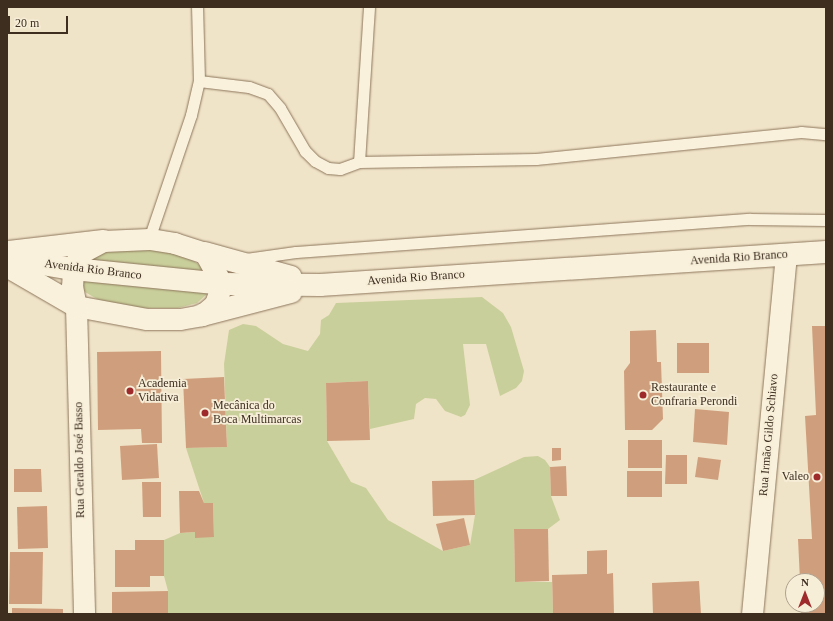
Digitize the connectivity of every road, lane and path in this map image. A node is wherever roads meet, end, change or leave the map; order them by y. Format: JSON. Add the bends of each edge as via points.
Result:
{"nodes":[{"id":1,"x":197,"y":7,"type":"edge"},
{"id":2,"x":368,"y":7,"type":"edge"},
{"id":3,"x":200,"y":81,"type":"junction"},
{"id":4,"x":826,"y":134,"type":"edge"},
{"id":5,"x":359,"y":162,"type":"junction"},
{"id":6,"x":826,"y":220,"type":"edge"},
{"id":7,"x":149,"y":239,"type":"junction"},
{"id":8,"x":103,"y":242,"type":"junction"},
{"id":9,"x":7,"y":252,"type":"edge"},
{"id":10,"x":826,"y":252,"type":"edge"},
{"id":11,"x":205,"y":253,"type":"junction"},
{"id":12,"x":786,"y":255,"type":"junction"},
{"id":13,"x":7,"y":258,"type":"edge"},
{"id":14,"x":234,"y":261,"type":"junction"},
{"id":15,"x":7,"y":266,"type":"edge"},
{"id":16,"x":73,"y":269,"type":"junction"},
{"id":17,"x":222,"y":284,"type":"junction"},
{"id":18,"x":320,"y":284,"type":"junction"},
{"id":19,"x":76,"y":306,"type":"junction"},
{"id":20,"x":202,"y":315,"type":"junction"},
{"id":21,"x":84,"y":614,"type":"edge"},
{"id":22,"x":752,"y":614,"type":"edge"}],
"edges":[{"from":1,"to":3,"type":"lane"},
{"from":2,"to":5,"type":"lane"},
{"from":3,"to":5,"type":"lane","via":[[249,87],[268,94],[280,108],[305,151],[315,161],[328,168],[340,169]]},
{"from":3,"to":7,"type":"lane"},
{"from":4,"to":5,"type":"lane","via":[[801,132],[536,159]]},
{"from":6,"to":14,"type":"lane","via":[[743,220],[296,252]]},
{"from":7,"to":8,"type":"street"},
{"from":7,"to":11,"type":"street"},
{"from":8,"to":9,"type":"main road"},
{"from":8,"to":16,"type":"street","via":[[80,253]]},
{"from":10,"to":12,"type":"main road","name":"Avenida Rio Branco"},
{"from":11,"to":14,"type":"main road"},
{"from":11,"to":17,"type":"street"},
{"from":12,"to":18,"type":"main road","name":"Avenida Rio Branco"},
{"from":12,"to":22,"type":"street","name":"Rua Irmão Gildo Schiavo"},
{"from":13,"to":16,"type":"main road","name":"Avenida Rio Branco"},
{"from":14,"to":18,"type":"main road"},
{"from":15,"to":19,"type":"main road"},
{"from":16,"to":17,"type":"main road","name":"Avenida Rio Branco"},
{"from":16,"to":19,"type":"street","name":"Rua Geraldo José Basso","via":[[72,286]]},
{"from":17,"to":18,"type":"main road","name":"Avenida Rio Branco"},
{"from":17,"to":20,"type":"street","via":[[215,304]]},
{"from":18,"to":20,"type":"main road"},
{"from":19,"to":20,"type":"street","via":[[146,319],[180,319]]},
{"from":19,"to":21,"type":"street","name":"Rua Geraldo José Basso"}]}
